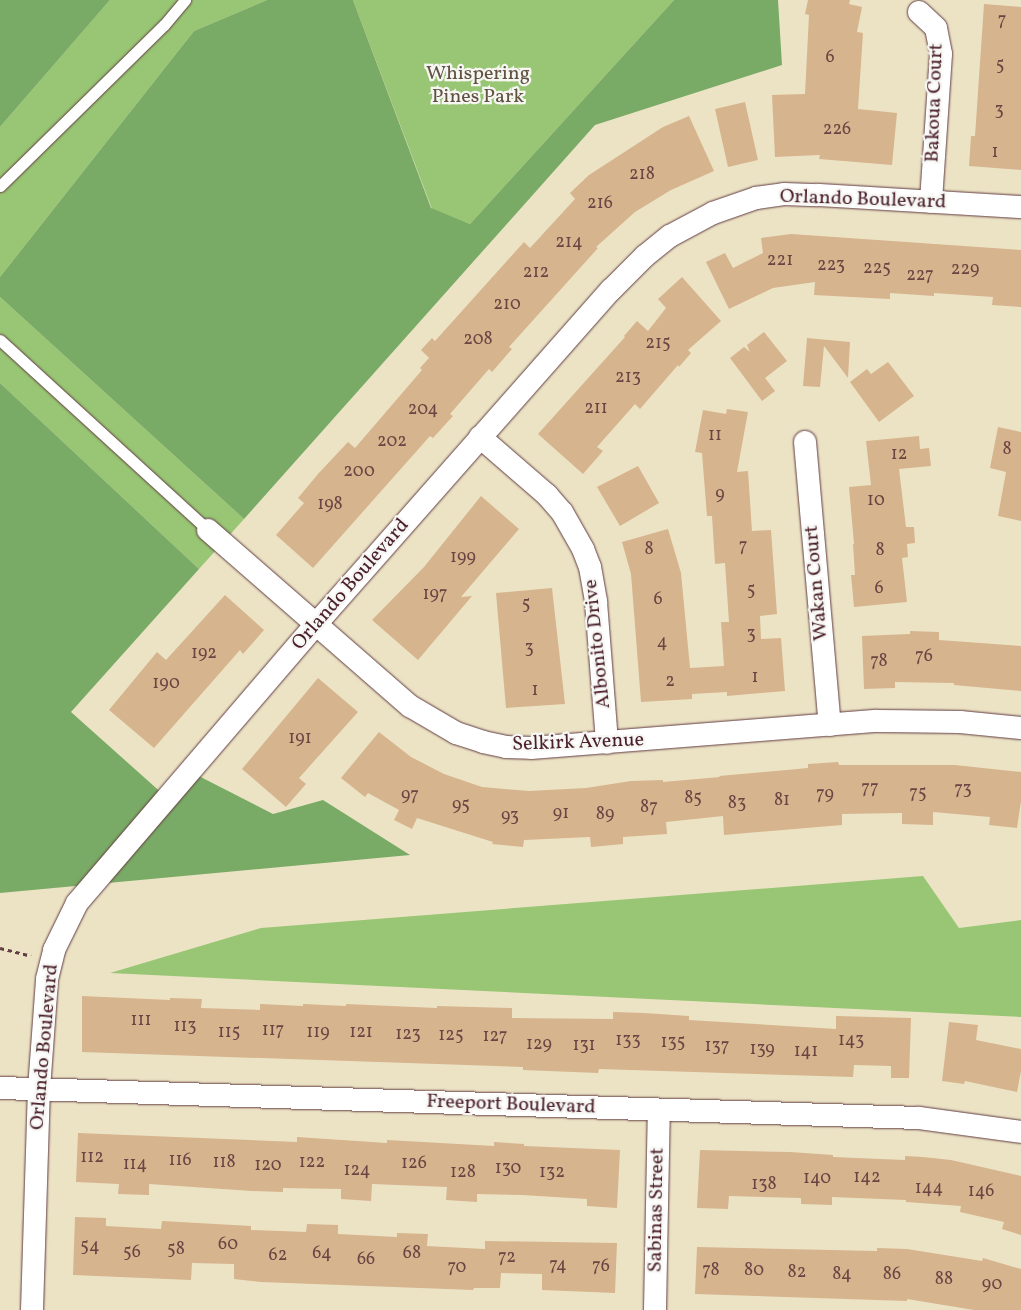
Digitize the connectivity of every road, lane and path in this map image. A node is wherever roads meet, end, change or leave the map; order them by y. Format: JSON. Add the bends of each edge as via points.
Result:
{"nodes":[{"id":1,"x":185,"y":0,"type":"edge"},
{"id":2,"x":919,"y":12,"type":"dead end"},
{"id":3,"x":0,"y":186,"type":"edge"},
{"id":4,"x":931,"y":202,"type":"junction"},
{"id":5,"x":1021,"y":207,"type":"edge"},
{"id":6,"x":0,"y":340,"type":"edge"},
{"id":7,"x":480,"y":437,"type":"junction"},
{"id":8,"x":805,"y":442,"type":"dead end"},
{"id":9,"x":208,"y":530,"type":"joint"},
{"id":10,"x":317,"y":623,"type":"junction"},
{"id":11,"x":830,"y":724,"type":"junction"},
{"id":12,"x":1021,"y":728,"type":"edge"},
{"id":13,"x":607,"y":744,"type":"junction"},
{"id":14,"x":0,"y":948,"type":"edge"},
{"id":15,"x":51,"y":961,"type":"junction"},
{"id":16,"x":0,"y":1088,"type":"edge"},
{"id":17,"x":39,"y":1089,"type":"junction"},
{"id":18,"x":659,"y":1110,"type":"junction"},
{"id":19,"x":1021,"y":1132,"type":"edge"},
{"id":20,"x":32,"y":1310,"type":"edge"},
{"id":21,"x":655,"y":1310,"type":"edge"}],
"edges":[{"from":1,"to":3,"type":"lane","via":[[164,25]]},
{"from":2,"to":4,"type":"street","name":"Bakoua Court","via":[[936,28],[941,54]]},
{"from":4,"to":5,"type":"street","name":"Orlando Boulevard"},
{"from":4,"to":7,"type":"street","name":"Orlando Boulevard","via":[[784,194],[742,202],[697,220],[658,245],[630,270]]},
{"from":6,"to":9,"type":"lane"},
{"from":7,"to":10,"type":"street","name":"Orlando Boulevard"},
{"from":7,"to":13,"type":"street","name":"Albonito Drive","via":[[547,495],[562,512],[583,549],[590,567],[596,602]]},
{"from":8,"to":11,"type":"street","name":"Wakan Court"},
{"from":9,"to":10,"type":"street","name":"Selkirk Avenue"},
{"from":10,"to":13,"type":"street","name":"Selkirk Avenue","via":[[410,706],[456,733],[506,747]]},
{"from":10,"to":15,"type":"street","name":"Orlando Boulevard","via":[[77,903]]},
{"from":11,"to":12,"type":"street","name":"Selkirk Avenue","via":[[921,720]]},
{"from":11,"to":13,"type":"street","name":"Selkirk Avenue"},
{"from":14,"to":15,"type":"path"},
{"from":15,"to":17,"type":"street","name":"Orlando Boulevard"},
{"from":16,"to":17,"type":"street","name":"Freeport Boulevard"},
{"from":17,"to":18,"type":"street","name":"Freeport Boulevard"},
{"from":17,"to":20,"type":"street","name":"Orlando Boulevard"},
{"from":18,"to":19,"type":"street","name":"Freeport Boulevard","via":[[919,1118]]},
{"from":18,"to":21,"type":"street","name":"Sabinas Street"}]}
